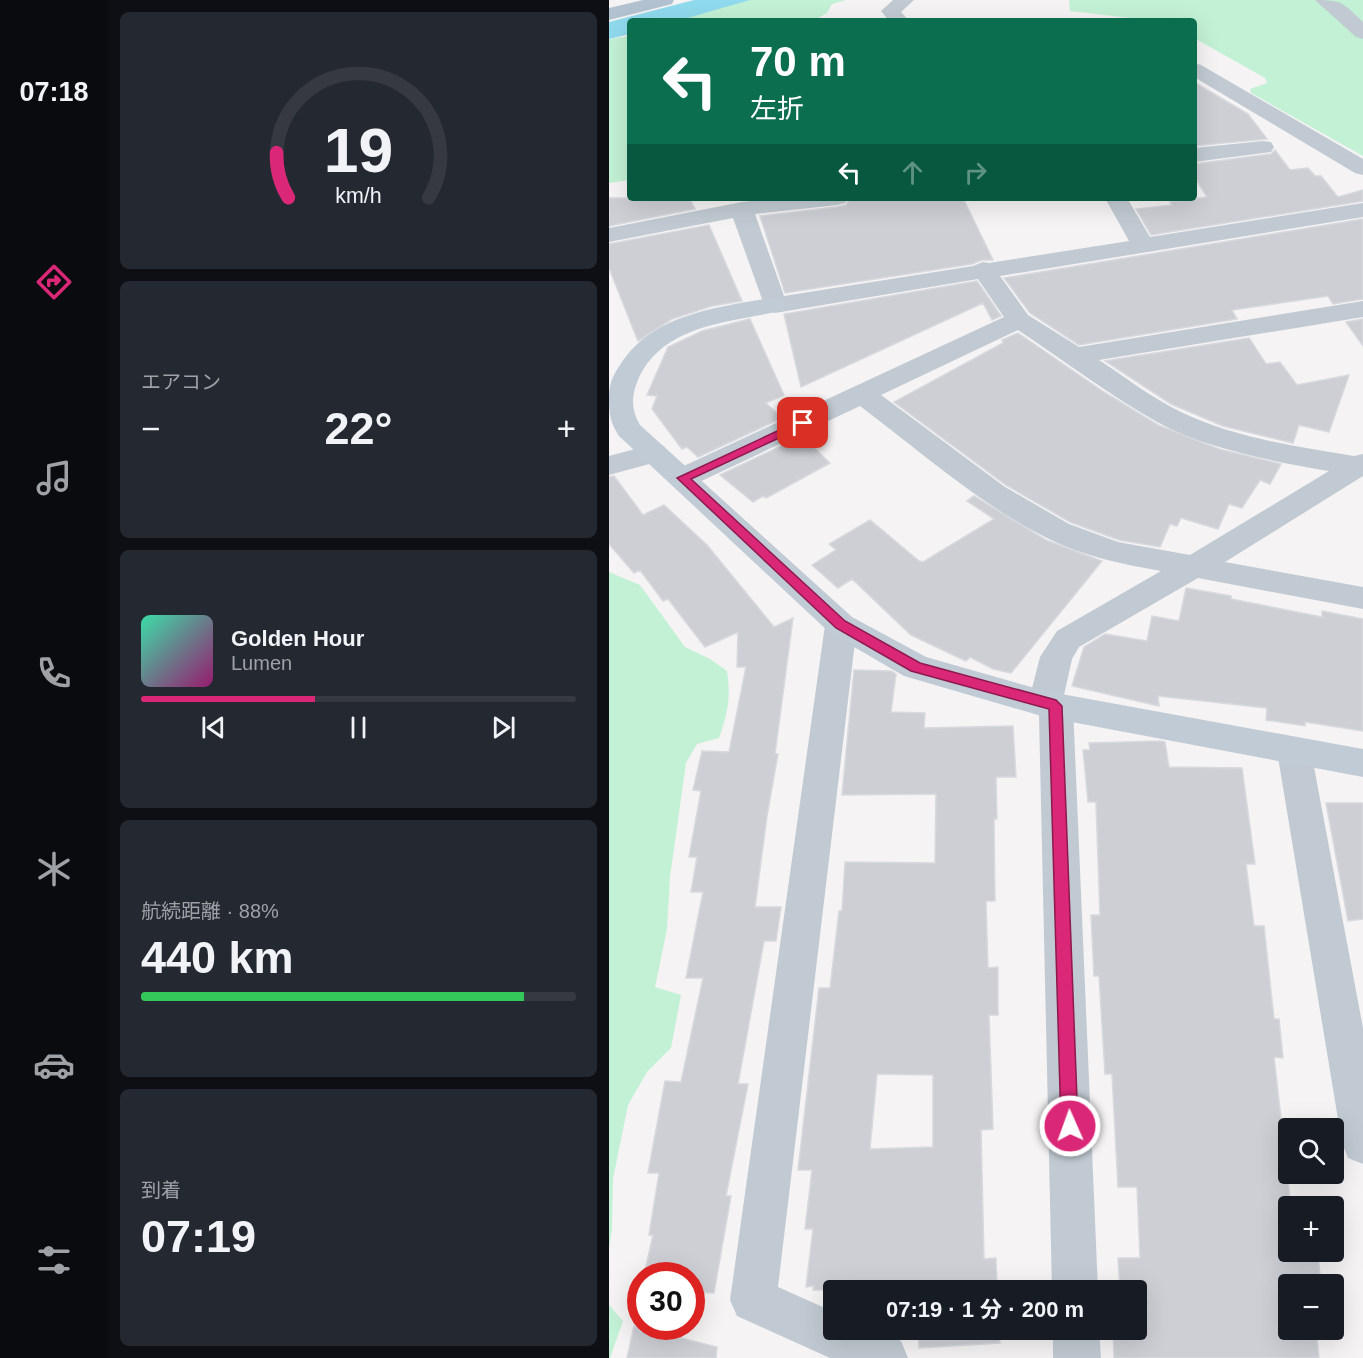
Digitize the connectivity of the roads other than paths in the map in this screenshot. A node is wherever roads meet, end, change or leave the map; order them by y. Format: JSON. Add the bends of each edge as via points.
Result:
{"nodes":[{"id":1,"x":665,"y":0,"type":"edge"},
{"id":2,"x":905,"y":0,"type":"edge"},
{"id":3,"x":1324,"y":0,"type":"edge"},
{"id":4,"x":609,"y":14,"type":"edge"},
{"id":5,"x":897,"y":18,"type":"edge"},
{"id":6,"x":1363,"y":33,"type":"edge"},
{"id":7,"x":1197,"y":71,"type":"edge"},
{"id":8,"x":1263,"y":147,"type":"dead end"},
{"id":9,"x":1197,"y":155,"type":"edge"},
{"id":10,"x":1363,"y":168,"type":"edge"},
{"id":11,"x":811,"y":201,"type":"edge"},
{"id":12,"x":1118,"y":201,"type":"edge"},
{"id":13,"x":742,"y":209,"type":"junction"},
{"id":14,"x":1363,"y":210,"type":"edge"},
{"id":15,"x":609,"y":235,"type":"edge"},
{"id":16,"x":1143,"y":244,"type":"junction"},
{"id":17,"x":984,"y":269,"type":"junction"},
{"id":18,"x":775,"y":305,"type":"junction"},
{"id":19,"x":1363,"y":309,"type":"edge"},
{"id":20,"x":1019,"y":320,"type":"junction"},
{"id":21,"x":1074,"y":356,"type":"junction"},
{"id":22,"x":863,"y":395,"type":"junction"},
{"id":23,"x":654,"y":453,"type":"junction"},
{"id":24,"x":1360,"y":465,"type":"edge"},
{"id":25,"x":609,"y":466,"type":"edge"},
{"id":26,"x":683,"y":478,"type":"junction"},
{"id":27,"x":1192,"y":568,"type":"junction"},
{"id":28,"x":1363,"y":598,"type":"edge"},
{"id":29,"x":841,"y":625,"type":"junction"},
{"id":30,"x":1050,"y":705,"type":"junction"},
{"id":31,"x":1294,"y":751,"type":"junction"},
{"id":32,"x":1363,"y":763,"type":"edge"},
{"id":33,"x":1363,"y":1143,"type":"edge"},
{"id":34,"x":1075,"y":1280,"type":"edge"},
{"id":35,"x":1076,"y":1340,"type":"edge"},
{"id":36,"x":884,"y":1358,"type":"edge"},
{"id":37,"x":1077,"y":1358,"type":"edge"}],
"edges":[{"from":1,"to":4,"type":"main road"},
{"from":2,"to":5,"type":"street","via":[[889,11]]},
{"from":3,"to":6,"type":"street"},
{"from":7,"to":10,"type":"street"},
{"from":8,"to":9,"type":"street"},
{"from":11,"to":13,"type":"street"},
{"from":12,"to":16,"type":"street"},
{"from":13,"to":15,"type":"street"},
{"from":13,"to":18,"type":"street"},
{"from":14,"to":16,"type":"street"},
{"from":16,"to":17,"type":"street"},
{"from":17,"to":18,"type":"street"},
{"from":17,"to":20,"type":"street"},
{"from":18,"to":23,"type":"street","via":[[679,328],[633,363],[622,385],[619,411],[629,430]]},
{"from":19,"to":21,"type":"street"},
{"from":20,"to":21,"type":"street"},
{"from":20,"to":22,"type":"street"},
{"from":21,"to":24,"type":"street","via":[[1169,417],[1202,431],[1274,452]]},
{"from":22,"to":26,"type":"street"},
{"from":22,"to":27,"type":"street","via":[[995,494],[1058,531],[1115,552]]},
{"from":23,"to":25,"type":"street"},
{"from":23,"to":26,"type":"street"},
{"from":24,"to":27,"type":"street"},
{"from":26,"to":29,"type":"street"},
{"from":27,"to":28,"type":"street"},
{"from":27,"to":30,"type":"street","via":[[1068,639],[1056,657]]},
{"from":29,"to":30,"type":"street","via":[[916,667]]},
{"from":29,"to":36,"type":"street","via":[[753,1300]]},
{"from":30,"to":31,"type":"street"},
{"from":30,"to":34,"type":"street"},
{"from":31,"to":32,"type":"street"},
{"from":31,"to":33,"type":"street"},
{"from":35,"to":37,"type":"street"}]}
